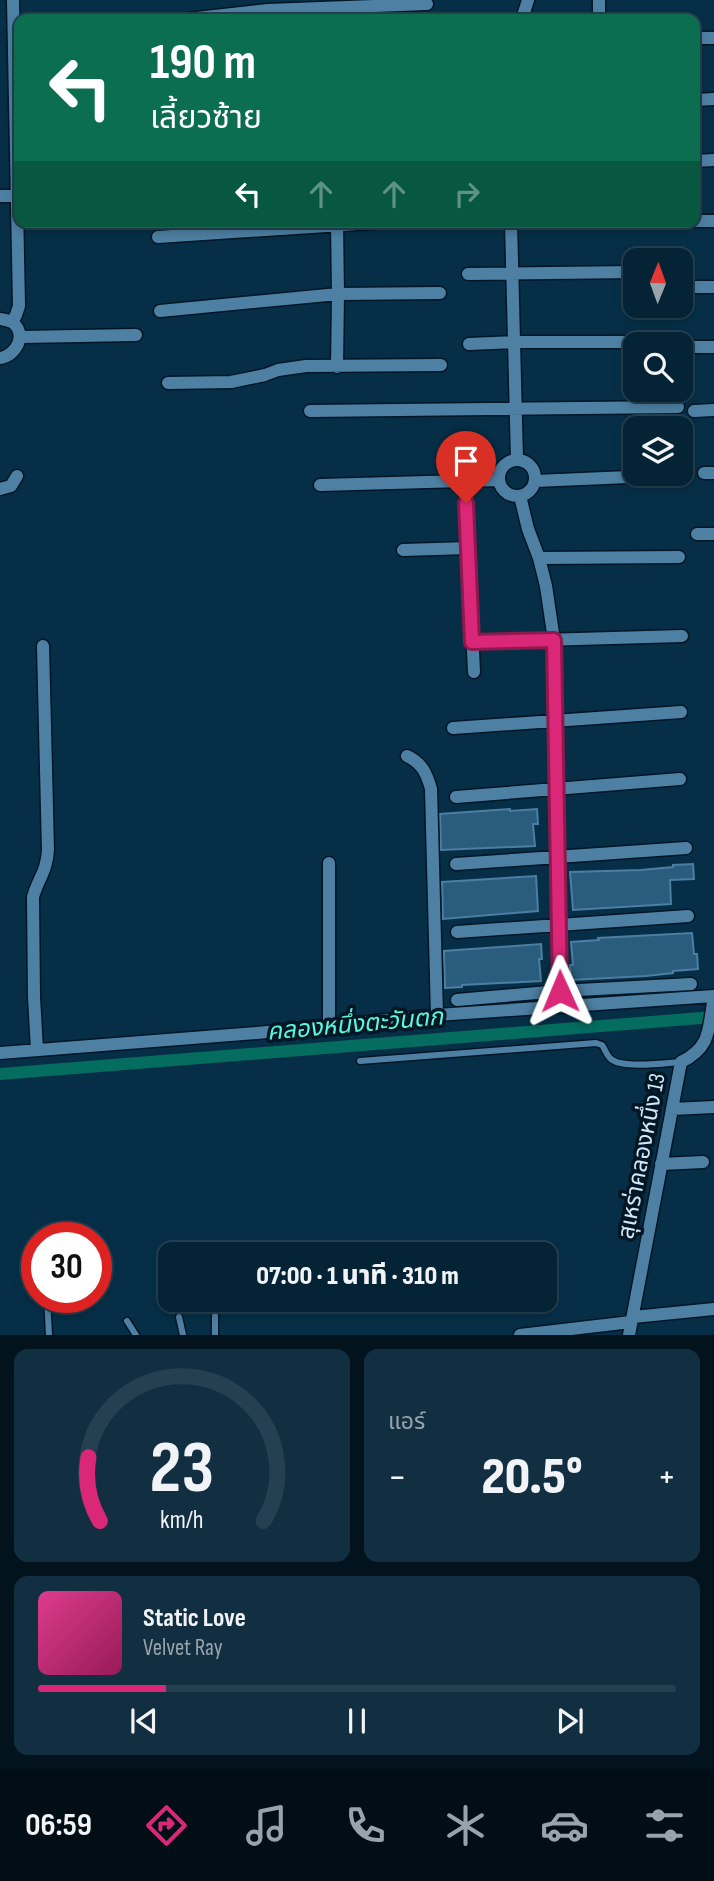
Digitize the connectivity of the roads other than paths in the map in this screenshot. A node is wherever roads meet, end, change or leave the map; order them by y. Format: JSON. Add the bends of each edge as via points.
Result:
{"nodes":[{"id":1,"x":427,"y":4,"type":"dead end"},
{"id":2,"x":267,"y":5,"type":"edge"},
{"id":3,"x":330,"y":9,"type":"edge"},
{"id":4,"x":216,"y":14,"type":"edge"},
{"id":5,"x":18,"y":228,"type":"edge"},
{"id":6,"x":273,"y":228,"type":"edge"},
{"id":7,"x":337,"y":228,"type":"edge"},
{"id":8,"x":511,"y":228,"type":"edge"},
{"id":9,"x":158,"y":237,"type":"dead end"},
{"id":10,"x":623,"y":272,"type":"edge"},
{"id":11,"x":468,"y":274,"type":"dead end"},
{"id":12,"x":513,"y":274,"type":"junction"},
{"id":13,"x":693,"y":287,"type":"edge"},
{"id":14,"x":714,"y":287,"type":"edge"},
{"id":15,"x":440,"y":293,"type":"dead end"},
{"id":16,"x":338,"y":294,"type":"junction"},
{"id":17,"x":160,"y":311,"type":"dead end"},
{"id":18,"x":6,"y":320,"type":"edge"},
{"id":19,"x":136,"y":335,"type":"dead end"},
{"id":20,"x":20,"y":337,"type":"junction"},
{"id":21,"x":514,"y":342,"type":"junction"},
{"id":22,"x":623,"y":342,"type":"edge"},
{"id":23,"x":469,"y":344,"type":"dead end"},
{"id":24,"x":693,"y":347,"type":"edge"},
{"id":25,"x":714,"y":347,"type":"edge"},
{"id":26,"x":0,"y":358,"type":"edge"},
{"id":27,"x":441,"y":365,"type":"dead end"},
{"id":28,"x":337,"y":367,"type":"junction"},
{"id":29,"x":168,"y":383,"type":"dead end"},
{"id":30,"x":678,"y":407,"type":"dead end"},
{"id":31,"x":516,"y":410,"type":"junction"},
{"id":32,"x":714,"y":410,"type":"edge"},
{"id":33,"x":310,"y":411,"type":"dead end"},
{"id":34,"x":694,"y":411,"type":"dead end"},
{"id":35,"x":517,"y":460,"type":"junction"},
{"id":36,"x":18,"y":476,"type":"dead end"},
{"id":37,"x":623,"y":477,"type":"edge"},
{"id":38,"x":465,"y":480,"type":"junction"},
{"id":39,"x":499,"y":480,"type":"junction"},
{"id":40,"x":535,"y":481,"type":"junction"},
{"id":41,"x":320,"y":485,"type":"dead end"},
{"id":42,"x":0,"y":489,"type":"edge"},
{"id":43,"x":520,"y":496,"type":"junction"},
{"id":44,"x":697,"y":534,"type":"dead end"},
{"id":45,"x":714,"y":534,"type":"edge"},
{"id":46,"x":468,"y":548,"type":"junction"},
{"id":47,"x":403,"y":550,"type":"dead end"},
{"id":48,"x":679,"y":557,"type":"dead end"},
{"id":49,"x":539,"y":558,"type":"junction"},
{"id":50,"x":682,"y":636,"type":"dead end"},
{"id":51,"x":554,"y":640,"type":"junction"},
{"id":52,"x":472,"y":642,"type":"junction"},
{"id":53,"x":43,"y":646,"type":"dead end"},
{"id":54,"x":474,"y":672,"type":"dead end"},
{"id":55,"x":681,"y":712,"type":"dead end"},
{"id":56,"x":555,"y":720,"type":"junction"},
{"id":57,"x":453,"y":728,"type":"dead end"},
{"id":58,"x":407,"y":756,"type":"dead end"},
{"id":59,"x":680,"y":779,"type":"dead end"},
{"id":60,"x":556,"y":789,"type":"junction"},
{"id":61,"x":456,"y":797,"type":"dead end"},
{"id":62,"x":686,"y":848,"type":"dead end"},
{"id":63,"x":557,"y":856,"type":"junction"},
{"id":64,"x":329,"y":863,"type":"dead end"},
{"id":65,"x":456,"y":864,"type":"dead end"},
{"id":66,"x":688,"y":916,"type":"dead end"},
{"id":67,"x":559,"y":925,"type":"junction"},
{"id":68,"x":457,"y":932,"type":"dead end"},
{"id":69,"x":691,"y":984,"type":"dead end"},
{"id":70,"x":560,"y":991,"type":"junction"},
{"id":71,"x":714,"y":998,"type":"edge"},
{"id":72,"x":457,"y":1000,"type":"dead end"},
{"id":73,"x":437,"y":1016,"type":"junction"},
{"id":74,"x":329,"y":1026,"type":"junction"},
{"id":75,"x":37,"y":1050,"type":"junction"},
{"id":76,"x":0,"y":1053,"type":"edge"},
{"id":77,"x":360,"y":1061,"type":"dead end"},
{"id":78,"x":681,"y":1062,"type":"junction"},
{"id":79,"x":714,"y":1107,"type":"edge"},
{"id":80,"x":673,"y":1109,"type":"junction"},
{"id":81,"x":703,"y":1162,"type":"dead end"},
{"id":82,"x":661,"y":1164,"type":"junction"},
{"id":83,"x":714,"y":1309,"type":"edge"},
{"id":84,"x":48,"y":1313,"type":"edge"},
{"id":85,"x":215,"y":1315,"type":"dead end"},
{"id":86,"x":179,"y":1317,"type":"dead end"},
{"id":87,"x":127,"y":1321,"type":"dead end"},
{"id":88,"x":631,"y":1325,"type":"edge"},
{"id":89,"x":49,"y":1335,"type":"edge"},
{"id":90,"x":136,"y":1335,"type":"edge"},
{"id":91,"x":183,"y":1335,"type":"edge"},
{"id":92,"x":215,"y":1335,"type":"edge"},
{"id":93,"x":520,"y":1335,"type":"edge"}],
"edges":[{"from":1,"to":3,"type":"street"},
{"from":2,"to":3,"type":"street"},
{"from":2,"to":4,"type":"street"},
{"from":5,"to":18,"type":"street","via":[[19,306],[16,316]]},
{"from":6,"to":9,"type":"street"},
{"from":7,"to":16,"type":"street"},
{"from":8,"to":12,"type":"street"},
{"from":10,"to":12,"type":"street"},
{"from":11,"to":12,"type":"street"},
{"from":12,"to":21,"type":"street"},
{"from":13,"to":14,"type":"street"},
{"from":15,"to":16,"type":"street"},
{"from":16,"to":17,"type":"street"},
{"from":16,"to":28,"type":"street"},
{"from":18,"to":20,"type":"street"},
{"from":19,"to":20,"type":"street"},
{"from":20,"to":26,"type":"street","via":[[13,353]]},
{"from":21,"to":22,"type":"street"},
{"from":21,"to":23,"type":"street"},
{"from":21,"to":31,"type":"street"},
{"from":24,"to":25,"type":"street"},
{"from":27,"to":28,"type":"street"},
{"from":28,"to":29,"type":"street","via":[[292,368],[231,382]]},
{"from":30,"to":31,"type":"street"},
{"from":31,"to":33,"type":"street"},
{"from":31,"to":35,"type":"street"},
{"from":32,"to":34,"type":"street"},
{"from":35,"to":39,"type":"street","via":[[503,466]]},
{"from":35,"to":40,"type":"street","via":[[531,467]]},
{"from":36,"to":42,"type":"street","via":[[11,486]]},
{"from":37,"to":40,"type":"street"},
{"from":38,"to":39,"type":"street"},
{"from":38,"to":41,"type":"street"},
{"from":38,"to":46,"type":"street"},
{"from":39,"to":43,"type":"street","via":[[506,493]]},
{"from":40,"to":43,"type":"street","via":[[530,491]]},
{"from":43,"to":49,"type":"street"},
{"from":44,"to":45,"type":"street"},
{"from":46,"to":47,"type":"street"},
{"from":46,"to":52,"type":"street"},
{"from":48,"to":49,"type":"street"},
{"from":49,"to":51,"type":"street"},
{"from":50,"to":51,"type":"street"},
{"from":51,"to":52,"type":"street"},
{"from":51,"to":56,"type":"street"},
{"from":52,"to":54,"type":"street"},
{"from":53,"to":75,"type":"street","via":[[48,850],[33,897]]},
{"from":55,"to":56,"type":"street"},
{"from":56,"to":57,"type":"street"},
{"from":56,"to":60,"type":"street"},
{"from":58,"to":73,"type":"street","via":[[422,767],[432,789]]},
{"from":59,"to":60,"type":"street"},
{"from":60,"to":61,"type":"street"},
{"from":60,"to":63,"type":"street"},
{"from":62,"to":63,"type":"street"},
{"from":63,"to":65,"type":"street"},
{"from":63,"to":67,"type":"street"},
{"from":64,"to":74,"type":"street"},
{"from":66,"to":67,"type":"street"},
{"from":67,"to":68,"type":"street"},
{"from":67,"to":70,"type":"street"},
{"from":69,"to":70,"type":"street"},
{"from":70,"to":72,"type":"street"},
{"from":71,"to":73,"type":"street"},
{"from":71,"to":78,"type":"street","name":"สุเหร่าคลองหนึ่ง 13","via":[[700,1051]]},
{"from":73,"to":74,"type":"street"},
{"from":74,"to":75,"type":"street"},
{"from":75,"to":76,"type":"street"},
{"from":77,"to":78,"type":"lane","via":[[596,1043],[610,1059],[626,1064]]},
{"from":78,"to":80,"type":"street","name":"สุเหร่าคลองหนึ่ง 13"},
{"from":79,"to":80,"type":"street"},
{"from":80,"to":82,"type":"street","name":"สุเหร่าคลองหนึ่ง 13"},
{"from":81,"to":82,"type":"street"},
{"from":82,"to":88,"type":"street","name":"สุเหร่าคลองหนึ่ง 13"},
{"from":83,"to":88,"type":"street"},
{"from":84,"to":89,"type":"lane"},
{"from":85,"to":92,"type":"lane"},
{"from":86,"to":91,"type":"lane"},
{"from":87,"to":90,"type":"lane"},
{"from":88,"to":93,"type":"street"}]}
